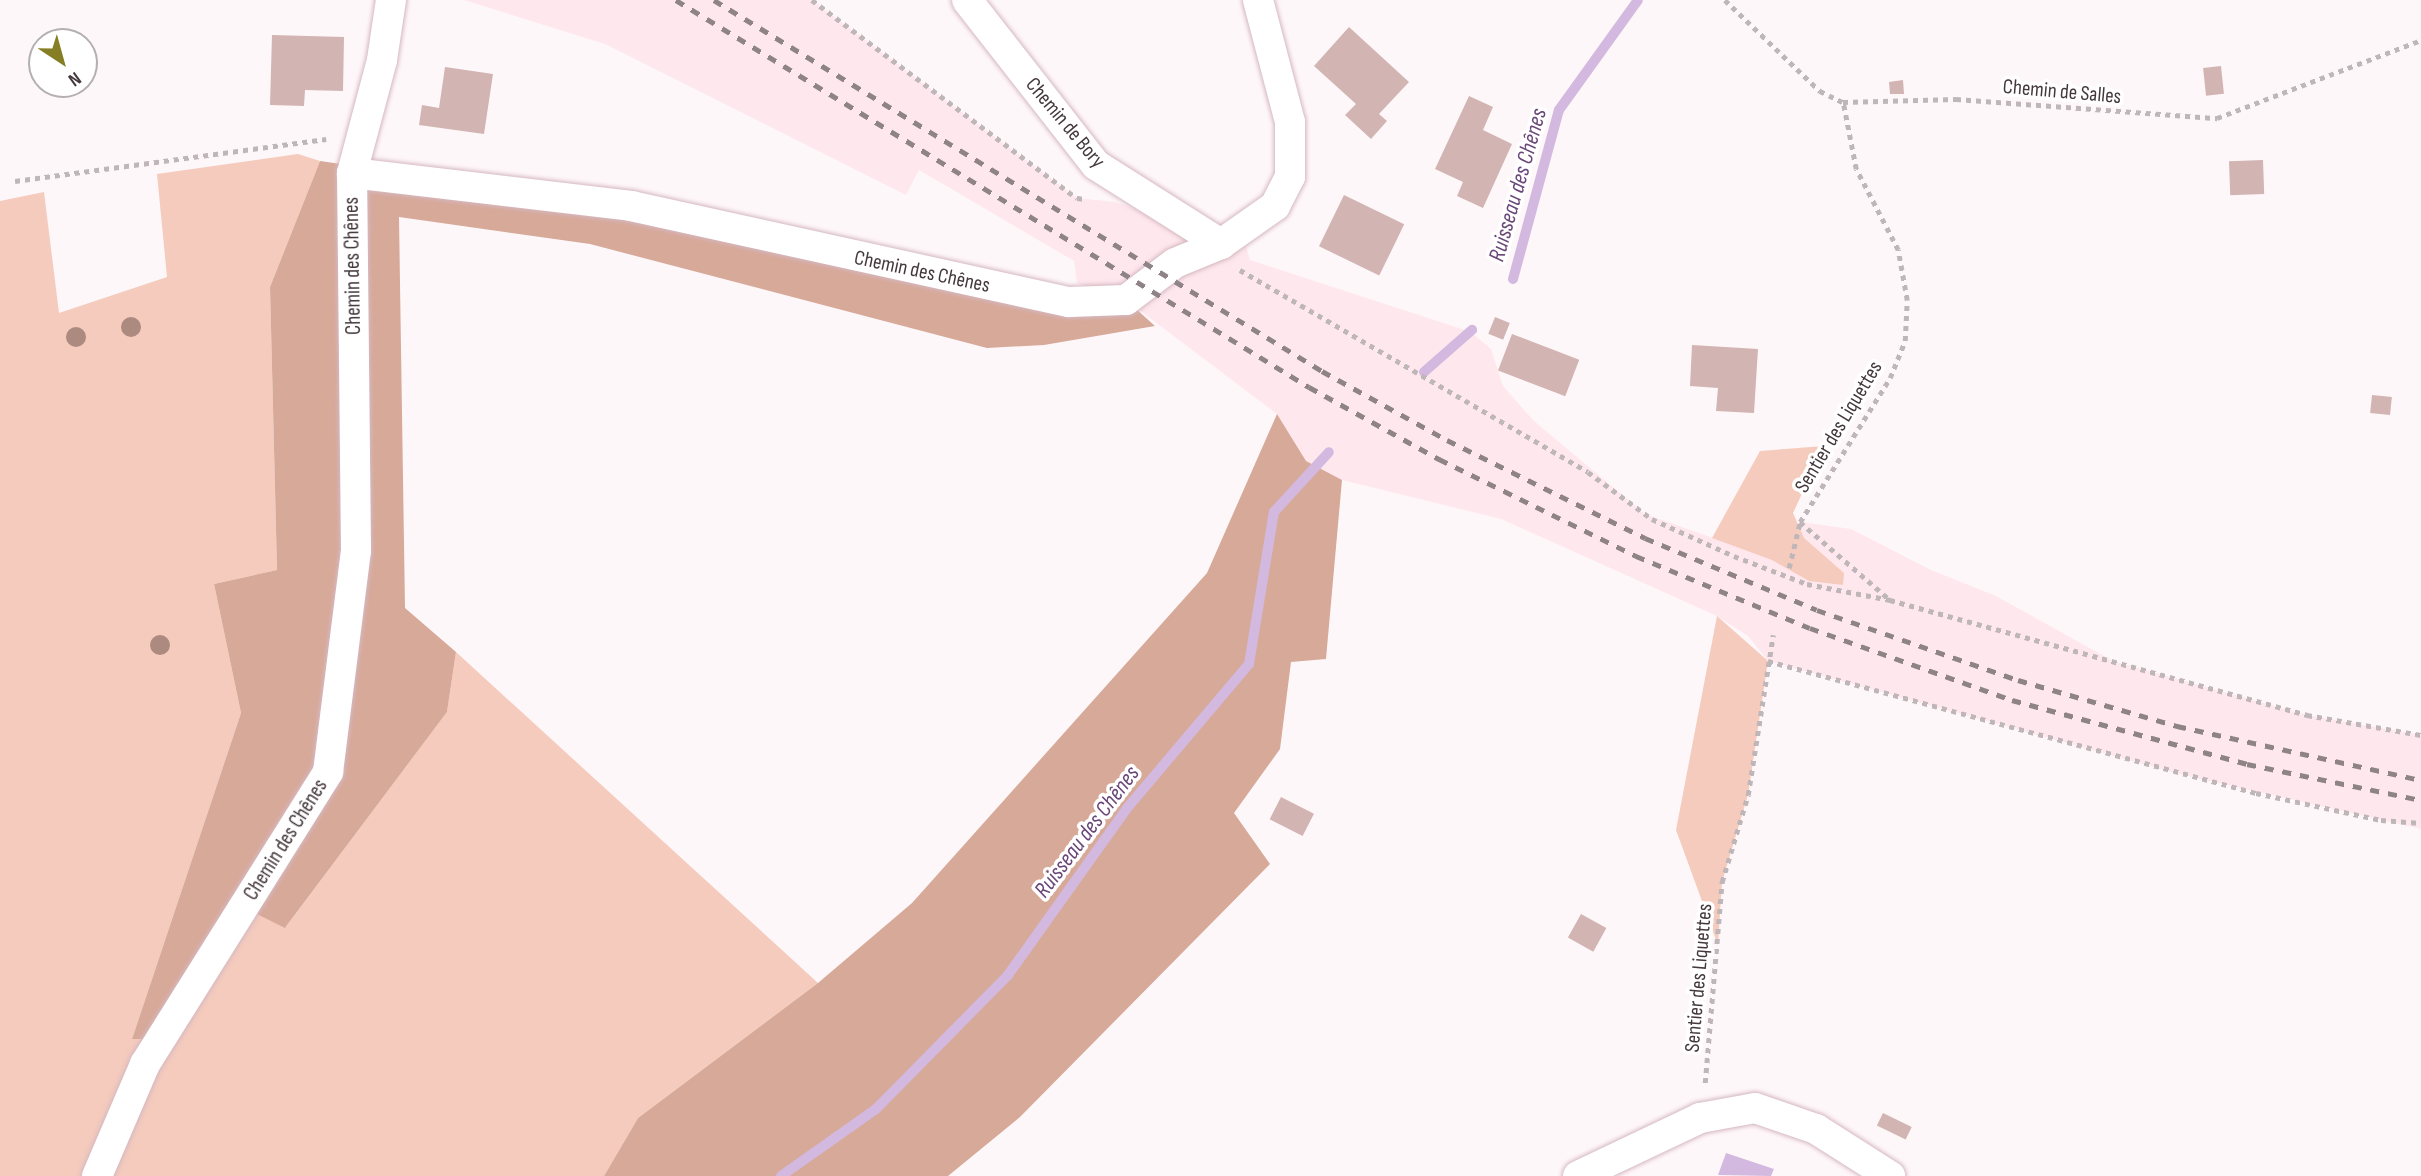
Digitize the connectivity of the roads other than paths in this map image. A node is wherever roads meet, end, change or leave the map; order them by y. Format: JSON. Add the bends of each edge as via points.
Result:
{"nodes":[{"id":1,"x":390,"y":0,"type":"edge"},
{"id":2,"x":967,"y":0,"type":"edge"},
{"id":3,"x":1258,"y":0,"type":"edge"},
{"id":4,"x":355,"y":161,"type":"junction"},
{"id":5,"x":1232,"y":244,"type":"junction"},
{"id":6,"x":97,"y":1176,"type":"edge"},
{"id":7,"x":1578,"y":1176,"type":"edge"},
{"id":8,"x":1890,"y":1176,"type":"edge"}],
"edges":[{"from":1,"to":4,"type":"street","via":[[382,60]]},
{"from":2,"to":5,"type":"street","name":"Chemin de Bory","via":[[1096,165]]},
{"from":3,"to":5,"type":"street","name":"Chemin des Chênes","via":[[1290,122],[1293,164],[1275,206]]},
{"from":4,"to":5,"type":"street","name":"Chemin des Chênes","via":[[631,206],[1069,302],[1126,300],[1175,263]]},
{"from":4,"to":6,"type":"street","name":"Chemin des Chênes","via":[[356,551],[328,772],[145,1064]]},
{"from":7,"to":8,"type":"street","via":[[1700,1118],[1755,1108],[1816,1129]]}]}
